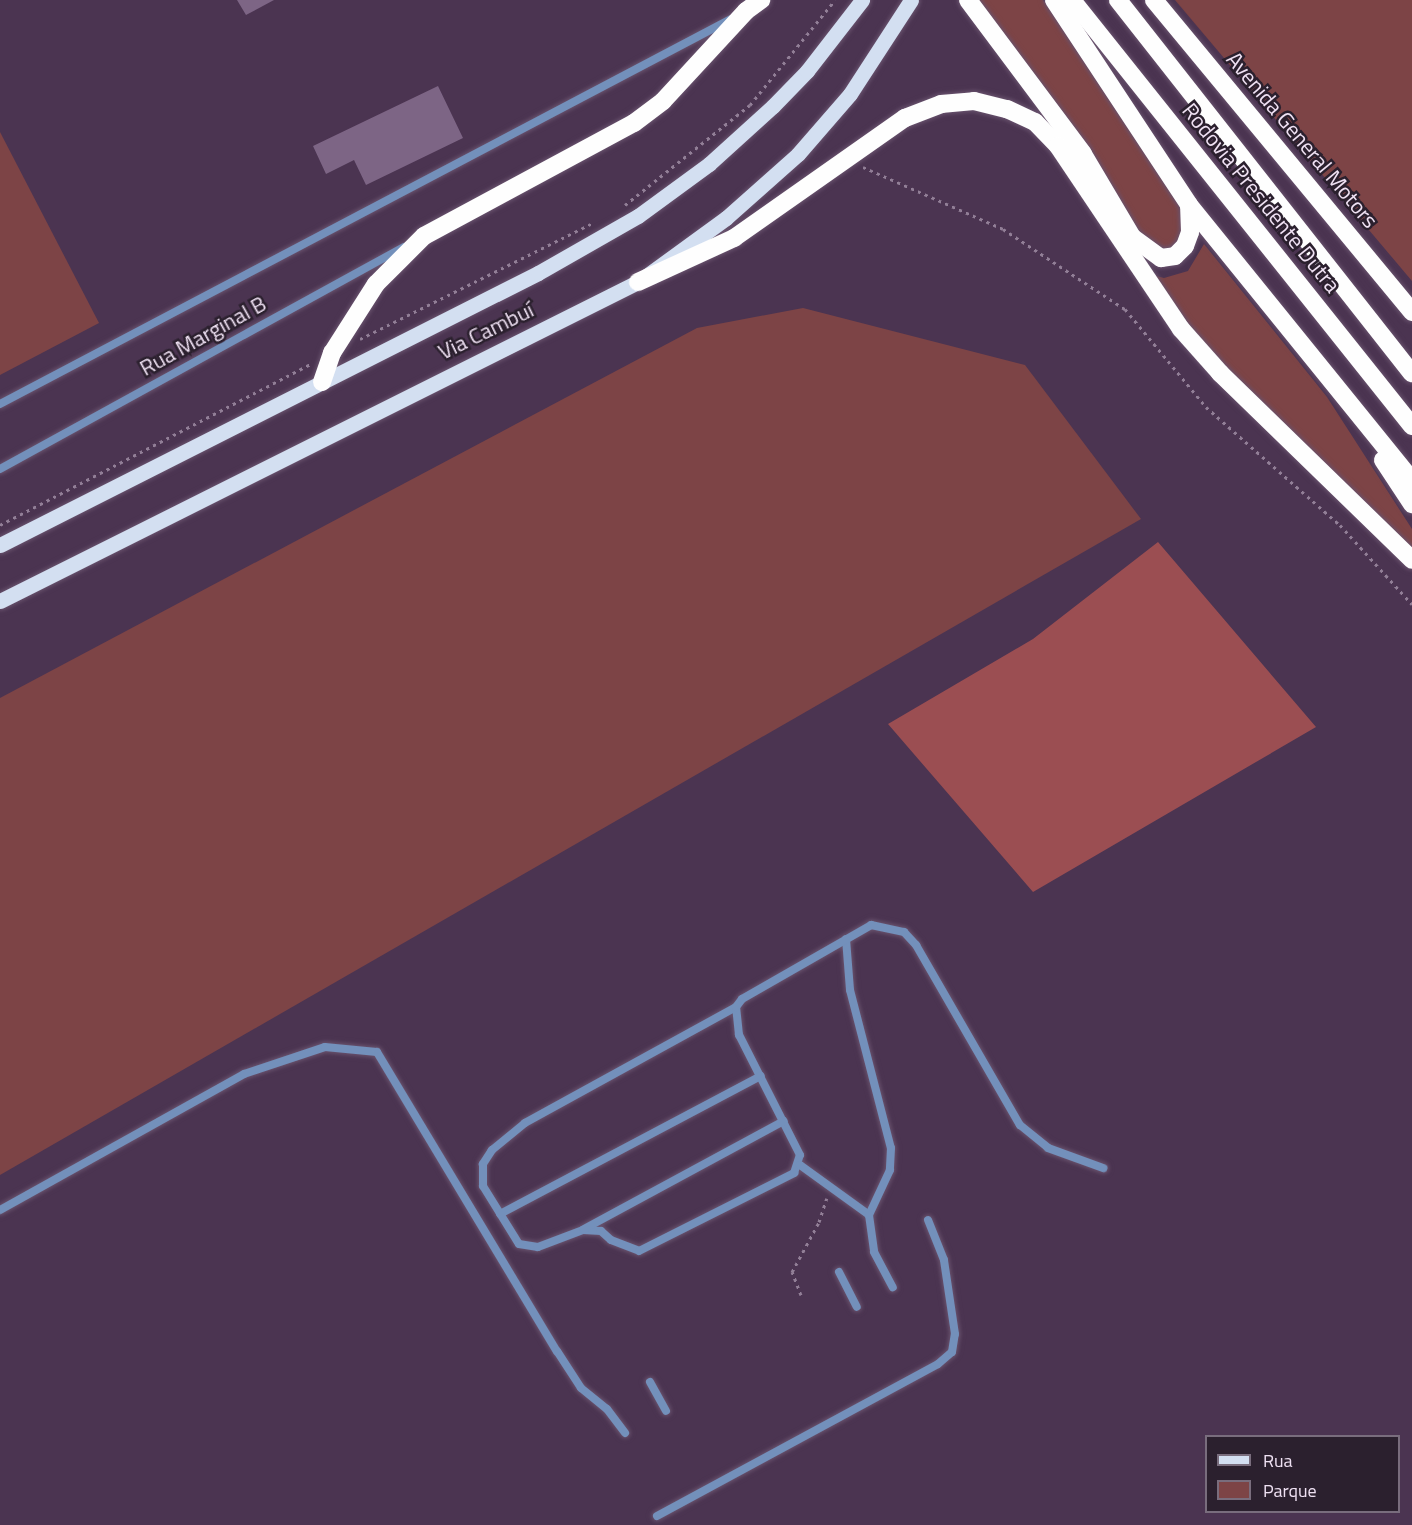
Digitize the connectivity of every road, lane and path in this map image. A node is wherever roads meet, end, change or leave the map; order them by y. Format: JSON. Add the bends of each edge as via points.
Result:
{"nodes":[{"id":1,"x":835,"y":0,"type":"edge"},
{"id":2,"x":862,"y":0,"type":"edge"},
{"id":3,"x":911,"y":0,"type":"edge"},
{"id":4,"x":968,"y":0,"type":"edge"},
{"id":5,"x":1054,"y":0,"type":"edge"},
{"id":6,"x":1072,"y":0,"type":"edge"},
{"id":7,"x":1118,"y":0,"type":"edge"},
{"id":8,"x":1154,"y":0,"type":"edge"},
{"id":9,"x":754,"y":5,"type":"edge"},
{"id":10,"x":848,"y":159,"type":"junction"},
{"id":11,"x":1189,"y":205,"type":"junction"},
{"id":12,"x":619,"y":210,"type":"dead end"},
{"id":13,"x":597,"y":220,"type":"dead end"},
{"id":14,"x":424,"y":236,"type":"junction"},
{"id":15,"x":638,"y":282,"type":"junction"},
{"id":16,"x":1412,"y":312,"type":"edge"},
{"id":17,"x":332,"y":353,"type":"junction"},
{"id":18,"x":1326,"y":373,"type":"junction"},
{"id":19,"x":1412,"y":373,"type":"edge"},
{"id":20,"x":322,"y":382,"type":"junction"},
{"id":21,"x":0,"y":404,"type":"edge"},
{"id":22,"x":1412,"y":426,"type":"edge"},
{"id":23,"x":0,"y":469,"type":"edge"},
{"id":24,"x":1412,"y":480,"type":"edge"},
{"id":25,"x":1412,"y":504,"type":"edge"},
{"id":26,"x":0,"y":525,"type":"edge"},
{"id":27,"x":0,"y":545,"type":"edge"},
{"id":28,"x":1412,"y":560,"type":"edge"},
{"id":29,"x":0,"y":601,"type":"edge"},
{"id":30,"x":1412,"y":604,"type":"edge"},
{"id":31,"x":846,"y":939,"type":"junction"},
{"id":32,"x":736,"y":1007,"type":"junction"},
{"id":33,"x":760,"y":1077,"type":"junction"},
{"id":34,"x":784,"y":1121,"type":"junction"},
{"id":35,"x":800,"y":1165,"type":"junction"},
{"id":36,"x":1103,"y":1168,"type":"dead end"},
{"id":37,"x":830,"y":1188,"type":"junction"},
{"id":38,"x":0,"y":1210,"type":"edge"},
{"id":39,"x":500,"y":1214,"type":"junction"},
{"id":40,"x":869,"y":1215,"type":"junction"},
{"id":41,"x":928,"y":1220,"type":"dead end"},
{"id":42,"x":583,"y":1230,"type":"junction"},
{"id":43,"x":839,"y":1272,"type":"dead end"},
{"id":44,"x":893,"y":1287,"type":"dead end"},
{"id":45,"x":801,"y":1295,"type":"dead end"},
{"id":46,"x":857,"y":1306,"type":"dead end"},
{"id":47,"x":650,"y":1382,"type":"dead end"},
{"id":48,"x":666,"y":1411,"type":"dead end"},
{"id":49,"x":625,"y":1433,"type":"dead end"},
{"id":50,"x":657,"y":1516,"type":"dead end"}],
"edges":[{"from":1,"to":12,"type":"path","via":[[754,99]]},
{"from":2,"to":20,"type":"main road","name":"Via Cambuí","via":[[807,71],[772,106],[710,164],[638,216],[538,273]]},
{"from":3,"to":15,"type":"main road","name":"Via Cambuí","via":[[850,94],[798,154],[726,218]]},
{"from":4,"to":11,"type":"highway","via":[[1083,154],[1132,237],[1161,258],[1175,256],[1185,246],[1190,232]]},
{"from":5,"to":11,"type":"highway"},
{"from":6,"to":22,"type":"highway","name":"Rodovia Presidente Dutra"},
{"from":7,"to":19,"type":"highway","name":"Rodovia Presidente Dutra"},
{"from":8,"to":16,"type":"highway","name":"Avenida General Motors"},
{"from":9,"to":14,"type":"highway","via":[[663,101],[634,123]]},
{"from":9,"to":21,"type":"lane"},
{"from":10,"to":15,"type":"highway","via":[[734,238]]},
{"from":10,"to":28,"type":"highway","via":[[905,118],[940,104],[974,101],[1007,109],[1035,122],[1058,146],[1204,356]]},
{"from":10,"to":30,"type":"path","via":[[906,189],[1003,229],[1125,309],[1206,407],[1340,525]]},
{"from":11,"to":18,"type":"highway"},
{"from":13,"to":17,"type":"path"},
{"from":14,"to":17,"type":"highway","via":[[376,284]]},
{"from":14,"to":23,"type":"lane","name":"Rua Marginal B"},
{"from":15,"to":29,"type":"main road","name":"Via Cambuí"},
{"from":17,"to":20,"type":"highway"},
{"from":17,"to":26,"type":"path"},
{"from":18,"to":24,"type":"highway"},
{"from":18,"to":25,"type":"highway"},
{"from":20,"to":27,"type":"main road","name":"Via Cambuí"},
{"from":31,"to":32,"type":"lane","via":[[741,999]]},
{"from":31,"to":36,"type":"lane","via":[[871,925],[904,932],[916,945],[1020,1125],[1048,1148]]},
{"from":31,"to":40,"type":"lane","via":[[850,990],[891,1148],[890,1170]]},
{"from":32,"to":33,"type":"lane","via":[[735,1025]]},
{"from":32,"to":39,"type":"lane","via":[[525,1123],[492,1150],[483,1164],[483,1186]]},
{"from":33,"to":34,"type":"lane"},
{"from":33,"to":39,"type":"lane"},
{"from":34,"to":35,"type":"lane","via":[[800,1155]]},
{"from":34,"to":42,"type":"lane"},
{"from":35,"to":37,"type":"lane"},
{"from":35,"to":42,"type":"lane","via":[[794,1173],[639,1251],[601,1231]]},
{"from":37,"to":40,"type":"lane"},
{"from":37,"to":45,"type":"path","via":[[819,1222],[792,1272]]},
{"from":38,"to":49,"type":"lane","via":[[244,1074],[325,1047],[377,1052],[581,1388],[607,1409]]},
{"from":39,"to":42,"type":"lane","via":[[519,1244],[527,1247]]},
{"from":40,"to":44,"type":"lane","via":[[874,1252]]},
{"from":41,"to":50,"type":"lane","via":[[944,1260],[955,1334],[952,1352],[938,1364]]},
{"from":43,"to":46,"type":"lane"},
{"from":47,"to":48,"type":"lane"}]}
